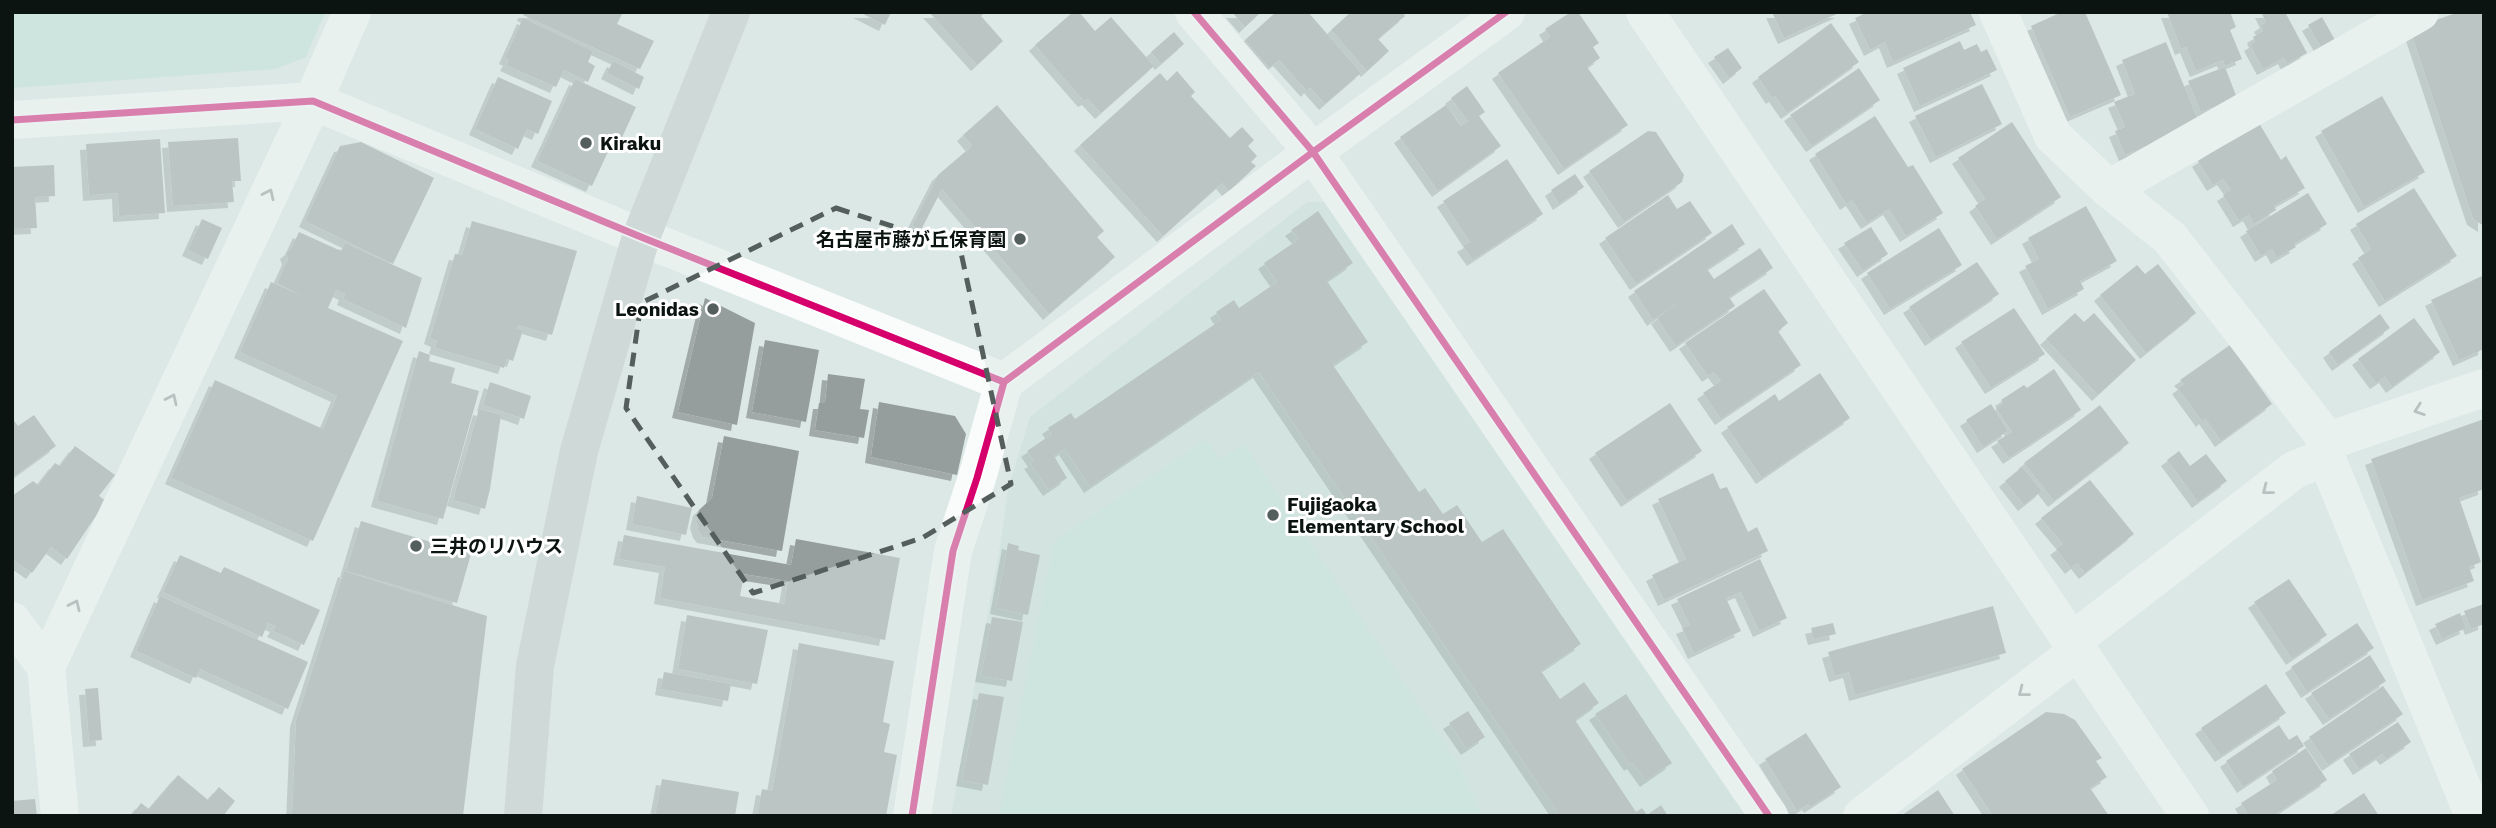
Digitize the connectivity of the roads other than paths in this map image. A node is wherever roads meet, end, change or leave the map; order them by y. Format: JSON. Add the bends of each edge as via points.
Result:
{"nodes":[{"id":1,"x":352,"y":12,"type":"edge"},
{"id":2,"x":730,"y":12,"type":"edge"},
{"id":3,"x":1194,"y":12,"type":"edge"},
{"id":4,"x":1506,"y":12,"type":"edge"},
{"id":5,"x":1645,"y":12,"type":"edge"},
{"id":6,"x":1998,"y":12,"type":"edge"},
{"id":7,"x":2420,"y":12,"type":"edge"},
{"id":8,"x":313,"y":101,"type":"junction"},
{"id":9,"x":12,"y":120,"type":"edge"},
{"id":10,"x":1313,"y":152,"type":"junction"},
{"id":11,"x":2109,"y":189,"type":"junction"},
{"id":12,"x":641,"y":237,"type":"junction"},
{"id":13,"x":1003,"y":382,"type":"junction"},
{"id":14,"x":2484,"y":388,"type":"edge"},
{"id":15,"x":2327,"y":449,"type":"junction"},
{"id":16,"x":12,"y":621,"type":"edge"},
{"id":17,"x":2074,"y":647,"type":"junction"},
{"id":18,"x":46,"y":667,"type":"junction"},
{"id":19,"x":60,"y":816,"type":"edge"},
{"id":20,"x":523,"y":816,"type":"edge"},
{"id":21,"x":912,"y":816,"type":"edge"},
{"id":22,"x":1769,"y":816,"type":"edge"},
{"id":23,"x":1862,"y":816,"type":"edge"},
{"id":24,"x":2190,"y":816,"type":"edge"},
{"id":25,"x":2474,"y":816,"type":"edge"}],
"edges":[{"from":1,"to":8,"type":"street"},
{"from":2,"to":12,"type":"street"},
{"from":3,"to":10,"type":"street"},
{"from":4,"to":10,"type":"street"},
{"from":5,"to":17,"type":"street"},
{"from":6,"to":11,"type":"street","via":[[2053,135]]},
{"from":7,"to":11,"type":"street"},
{"from":8,"to":9,"type":"street"},
{"from":8,"to":12,"type":"street"},
{"from":18,"to":8,"type":"street","one_way":true},
{"from":10,"to":13,"type":"street"},
{"from":10,"to":22,"type":"street"},
{"from":11,"to":15,"type":"street","via":[[2170,238]]},
{"from":12,"to":13,"type":"street"},
{"from":12,"to":20,"type":"street","via":[[579,451],[540,639]]},
{"from":13,"to":21,"type":"street","via":[[953,551]]},
{"from":14,"to":15,"type":"street","one_way":true},
{"from":15,"to":17,"type":"street","one_way":true,"via":[[2294,470]]},
{"from":15,"to":25,"type":"street"},
{"from":16,"to":18,"type":"street"},
{"from":17,"to":23,"type":"street","one_way":true},
{"from":17,"to":24,"type":"street"},
{"from":18,"to":19,"type":"street"}]}
